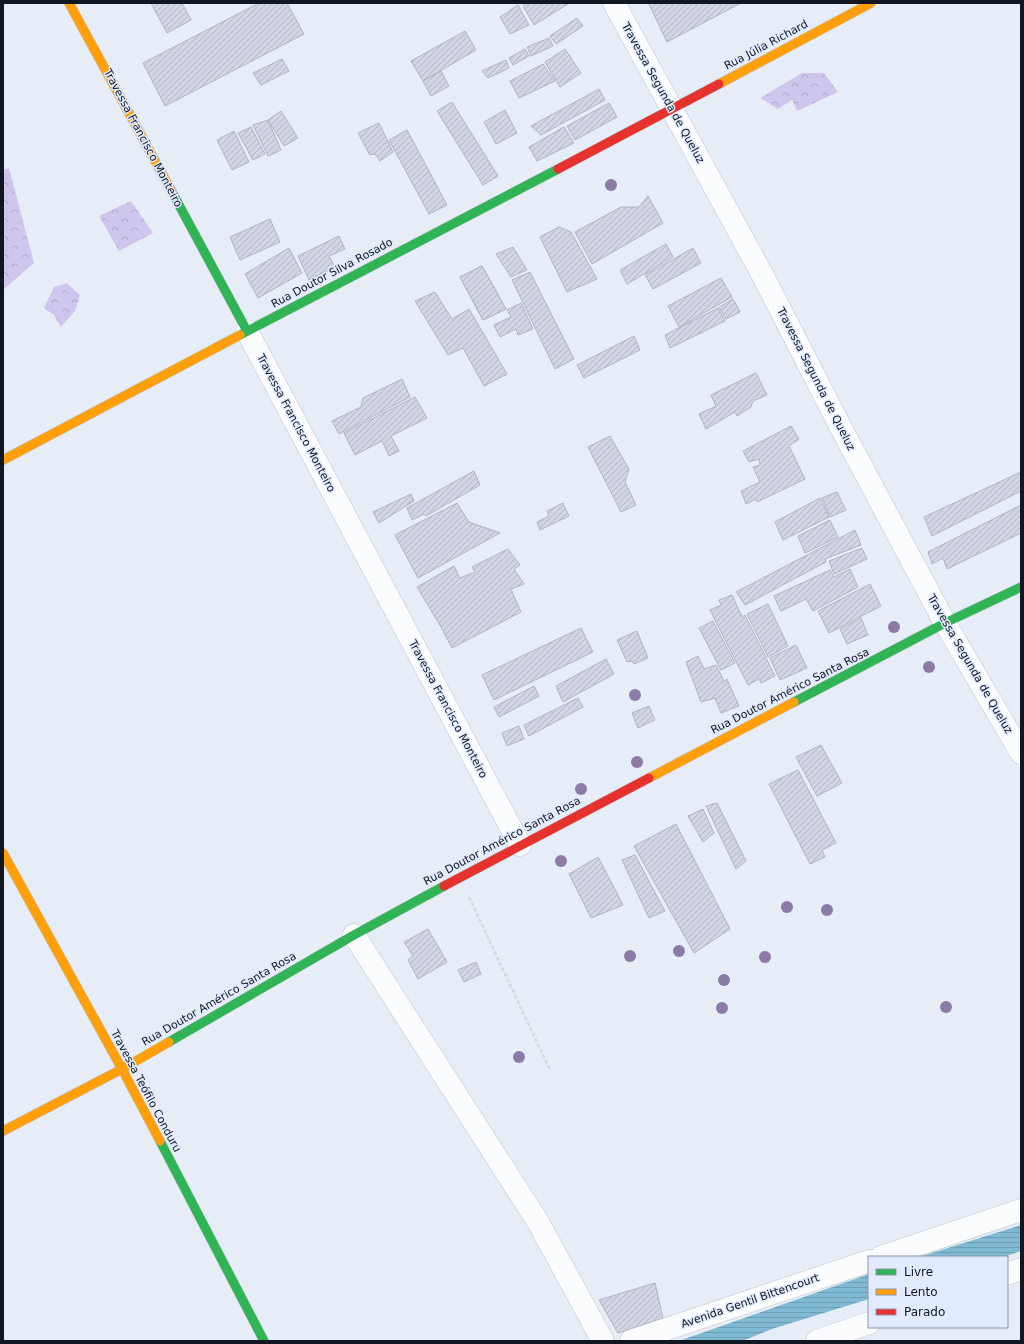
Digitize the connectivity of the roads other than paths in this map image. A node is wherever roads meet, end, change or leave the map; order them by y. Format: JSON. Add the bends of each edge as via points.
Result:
{"nodes":[{"id":1,"x":70,"y":3,"type":"edge"},
{"id":2,"x":614,"y":3,"type":"edge"},
{"id":3,"x":871,"y":3,"type":"edge"},
{"id":4,"x":672,"y":109,"type":"junction"},
{"id":5,"x":247,"y":331,"type":"junction"},
{"id":6,"x":3,"y":460,"type":"edge"},
{"id":7,"x":1021,"y":587,"type":"edge"},
{"id":8,"x":945,"y":624,"type":"junction"},
{"id":9,"x":1021,"y":753,"type":"edge"},
{"id":10,"x":520,"y":845,"type":"junction"},
{"id":11,"x":3,"y":853,"type":"edge"},
{"id":12,"x":354,"y":936,"type":"junction"},
{"id":13,"x":122,"y":1069,"type":"junction"},
{"id":14,"x":3,"y":1132,"type":"edge"},
{"id":15,"x":1021,"y":1210,"type":"edge"},
{"id":16,"x":884,"y":1256,"type":"edge"},
{"id":17,"x":868,"y":1261,"type":"edge"},
{"id":18,"x":1021,"y":1269,"type":"edge"},
{"id":19,"x":1008,"y":1274,"type":"edge"},
{"id":20,"x":868,"y":1323,"type":"edge"},
{"id":21,"x":264,"y":1341,"type":"edge"},
{"id":22,"x":603,"y":1341,"type":"edge"},
{"id":23,"x":631,"y":1341,"type":"edge"},
{"id":24,"x":817,"y":1341,"type":"edge"}],
"edges":[{"from":1,"to":5,"type":"street","name":"Travessa Francisco Monteiro"},
{"from":2,"to":4,"type":"street","name":"Travessa Segunda de Queluz"},
{"from":3,"to":4,"type":"street","name":"Rua Júlia Richard"},
{"from":4,"to":5,"type":"street","name":"Rua Doutor Silva Rosado"},
{"from":4,"to":8,"type":"street","name":"Travessa Segunda de Queluz","via":[[762,274]]},
{"from":5,"to":6,"type":"street","name":"Rua Doutor Silva Rosado"},
{"from":5,"to":10,"type":"street","name":"Travessa Francisco Monteiro"},
{"from":7,"to":8,"type":"street","name":"Rua Doutor Américo Santa Rosa"},
{"from":8,"to":9,"type":"street","name":"Travessa Segunda de Queluz"},
{"from":8,"to":10,"type":"street","name":"Rua Doutor Américo Santa Rosa"},
{"from":10,"to":12,"type":"street","name":"Rua Doutor Américo Santa Rosa"},
{"from":11,"to":13,"type":"street","name":"Travessa Teófilo Conduru"},
{"from":12,"to":13,"type":"street","name":"Rua Doutor Américo Santa Rosa"},
{"from":12,"to":22,"type":"street","via":[[538,1222]]},
{"from":13,"to":14,"type":"street","name":"Rua Doutor Américo Santa Rosa"},
{"from":13,"to":21,"type":"street","name":"Travessa Teófilo Conduru"},
{"from":15,"to":16,"type":"street"},
{"from":17,"to":23,"type":"street","name":"Avenida Gentil Bittencourt"},
{"from":18,"to":19,"type":"street"},
{"from":20,"to":24,"type":"street"}]}
